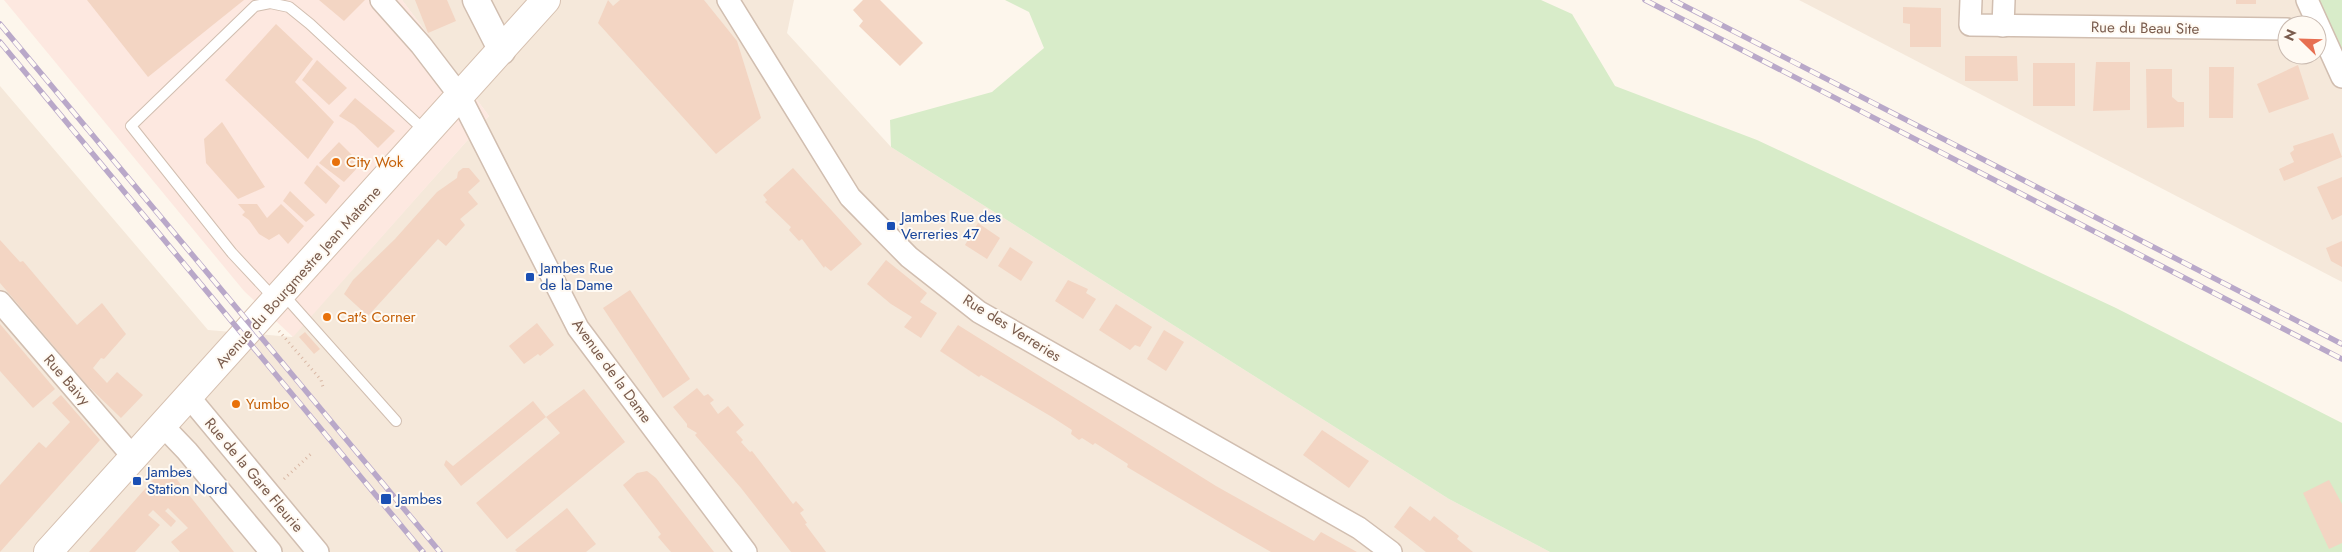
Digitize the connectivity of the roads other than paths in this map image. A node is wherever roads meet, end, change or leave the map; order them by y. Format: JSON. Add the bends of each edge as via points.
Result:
{"nodes":[{"id":1,"x":381,"y":0,"type":"edge"},
{"id":2,"x":476,"y":0,"type":"edge"},
{"id":3,"x":546,"y":0,"type":"edge"},
{"id":4,"x":728,"y":0,"type":"edge"},
{"id":5,"x":1970,"y":0,"type":"edge"},
{"id":6,"x":2004,"y":0,"type":"edge"},
{"id":7,"x":2307,"y":0,"type":"edge"},
{"id":8,"x":2313,"y":15,"type":"edge"},
{"id":9,"x":2003,"y":26,"type":"junction"},
{"id":10,"x":2277,"y":29,"type":"edge"},
{"id":11,"x":2327,"y":46,"type":"edge"},
{"id":12,"x":502,"y":51,"type":"junction"},
{"id":13,"x":2342,"y":77,"type":"edge"},
{"id":14,"x":460,"y":96,"type":"junction"},
{"id":15,"x":427,"y":134,"type":"junction"},
{"id":16,"x":0,"y":302,"type":"edge"},
{"id":17,"x":274,"y":302,"type":"junction"},
{"id":18,"x":189,"y":397,"type":"junction"},
{"id":19,"x":396,"y":421,"type":"dead end"},
{"id":20,"x":163,"y":426,"type":"junction"},
{"id":21,"x":134,"y":458,"type":"junction"},
{"id":22,"x":48,"y":552,"type":"edge"},
{"id":23,"x":271,"y":552,"type":"edge"},
{"id":24,"x":318,"y":552,"type":"edge"},
{"id":25,"x":746,"y":552,"type":"edge"},
{"id":26,"x":1391,"y":552,"type":"edge"}],
"edges":[{"from":1,"to":14,"type":"street","name":"Avenue de la Dame"},
{"from":2,"to":12,"type":"street"},
{"from":3,"to":12,"type":"main road","name":"Avenue du Bourgmestre Jean Materne"},
{"from":4,"to":26,"type":"street","name":"Rue des Verreries","via":[[850,197],[909,257],[979,312],[1358,528]]},
{"from":5,"to":9,"type":"street","name":"Rue du Beau Site","via":[[1970,25]]},
{"from":6,"to":9,"type":"street"},
{"from":7,"to":8,"type":"street"},
{"from":9,"to":10,"type":"street","name":"Rue du Beau Site"},
{"from":11,"to":13,"type":"street"},
{"from":12,"to":14,"type":"main road","name":"Avenue du Bourgmestre Jean Materne"},
{"from":14,"to":15,"type":"main road","name":"Avenue du Bourgmestre Jean Materne"},
{"from":14,"to":25,"type":"street","name":"Avenue de la Dame","via":[[578,328]]},
{"from":15,"to":17,"type":"main road","name":"Avenue du Bourgmestre Jean Materne"},
{"from":15,"to":17,"type":"lane","via":[[310,24],[289,7],[270,3],[255,6],[131,126]]},
{"from":16,"to":21,"type":"street","name":"Rue Baivy"},
{"from":17,"to":18,"type":"main road","name":"Avenue du Bourgmestre Jean Materne"},
{"from":17,"to":19,"type":"lane"},
{"from":18,"to":20,"type":"main road","name":"Avenue du Bourgmestre Jean Materne"},
{"from":18,"to":24,"type":"street","name":"Rue de la Gare Fleurie"},
{"from":20,"to":21,"type":"main road","name":"Avenue du Bourgmestre Jean Materne"},
{"from":20,"to":23,"type":"street"},
{"from":21,"to":22,"type":"main road","name":"Avenue du Bourgmestre Jean Materne"}]}
